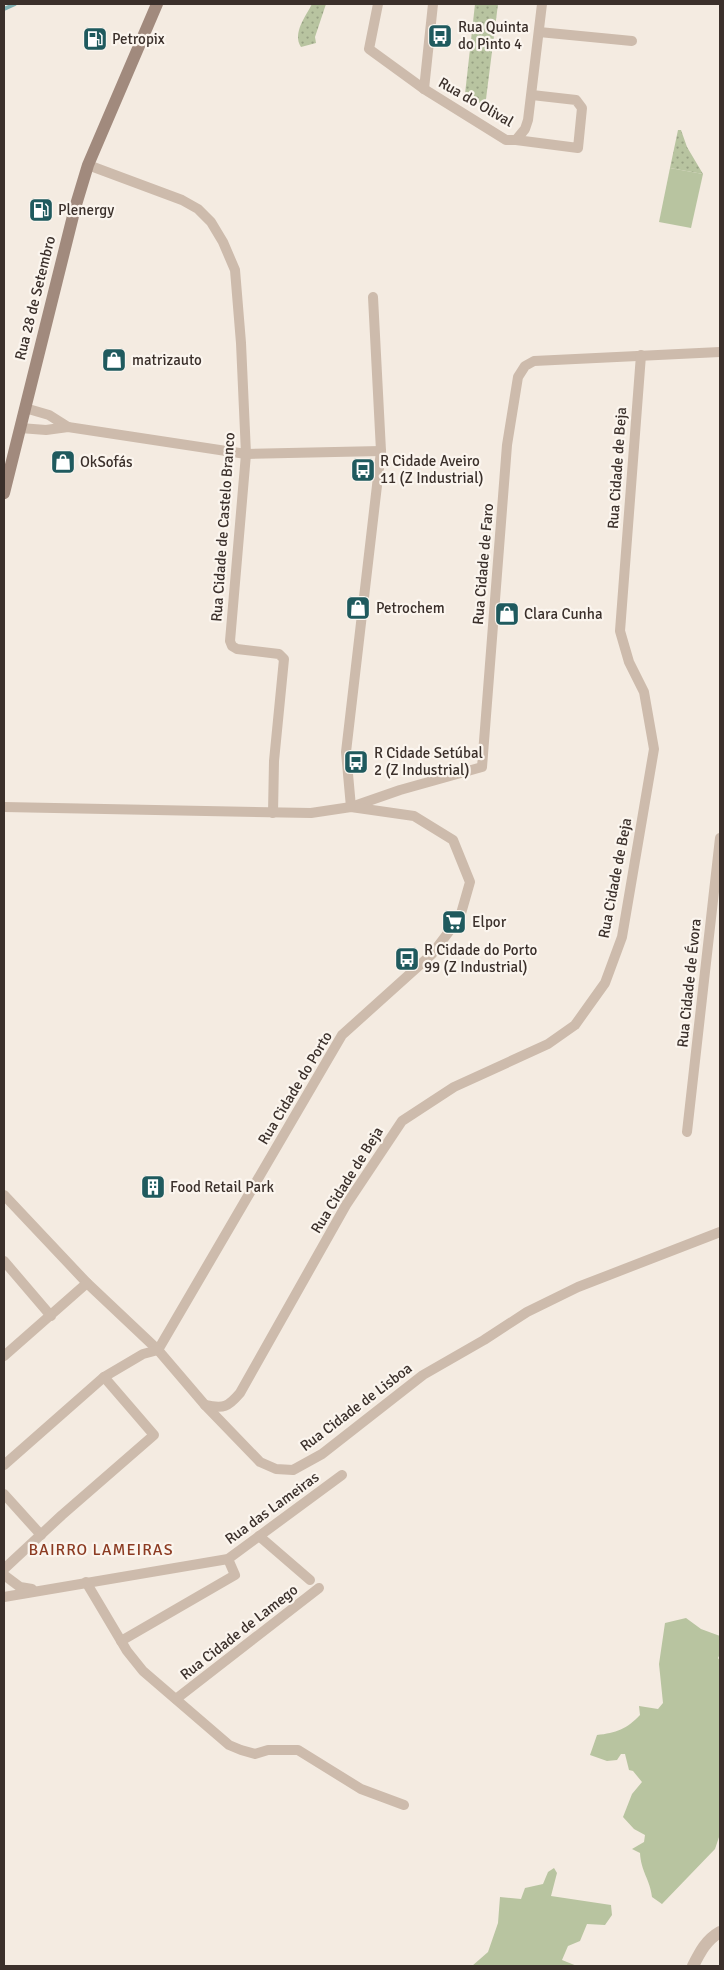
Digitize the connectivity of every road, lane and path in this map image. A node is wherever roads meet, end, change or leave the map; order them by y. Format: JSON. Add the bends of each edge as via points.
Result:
{"nodes":[{"id":1,"x":157,"y":4,"type":"edge"},
{"id":2,"x":378,"y":4,"type":"edge"},
{"id":3,"x":433,"y":4,"type":"edge"},
{"id":4,"x":542,"y":4,"type":"edge"},
{"id":5,"x":539,"y":32,"type":"junction"},
{"id":6,"x":632,"y":41,"type":"dead end"},
{"id":7,"x":424,"y":89,"type":"junction"},
{"id":8,"x":532,"y":95,"type":"junction"},
{"id":9,"x":516,"y":140,"type":"junction"},
{"id":10,"x":88,"y":165,"type":"junction"},
{"id":11,"x":372,"y":297,"type":"dead end"},
{"id":12,"x":720,"y":352,"type":"edge"},
{"id":13,"x":641,"y":355,"type":"junction"},
{"id":14,"x":25,"y":408,"type":"junction"},
{"id":15,"x":68,"y":427,"type":"junction"},
{"id":16,"x":20,"y":428,"type":"junction"},
{"id":17,"x":381,"y":451,"type":"junction"},
{"id":18,"x":246,"y":454,"type":"junction"},
{"id":19,"x":4,"y":493,"type":"edge"},
{"id":20,"x":351,"y":807,"type":"junction"},
{"id":21,"x":4,"y":808,"type":"edge"},
{"id":22,"x":273,"y":813,"type":"junction"},
{"id":23,"x":720,"y":838,"type":"edge"},
{"id":24,"x":687,"y":1132,"type":"dead end"},
{"id":25,"x":4,"y":1195,"type":"edge"},
{"id":26,"x":720,"y":1232,"type":"edge"},
{"id":27,"x":4,"y":1261,"type":"edge"},
{"id":28,"x":87,"y":1283,"type":"junction"},
{"id":29,"x":51,"y":1316,"type":"junction"},
{"id":30,"x":158,"y":1350,"type":"junction"},
{"id":31,"x":4,"y":1356,"type":"edge"},
{"id":32,"x":104,"y":1377,"type":"junction"},
{"id":33,"x":204,"y":1405,"type":"junction"},
{"id":34,"x":4,"y":1465,"type":"edge"},
{"id":35,"x":342,"y":1474,"type":"dead end"},
{"id":36,"x":4,"y":1494,"type":"edge"},
{"id":37,"x":41,"y":1535,"type":"junction"},
{"id":38,"x":259,"y":1536,"type":"junction"},
{"id":39,"x":228,"y":1559,"type":"junction"},
{"id":40,"x":4,"y":1569,"type":"edge"},
{"id":41,"x":4,"y":1576,"type":"edge"},
{"id":42,"x":310,"y":1580,"type":"dead end"},
{"id":43,"x":86,"y":1582,"type":"junction"},
{"id":44,"x":319,"y":1588,"type":"dead end"},
{"id":45,"x":40,"y":1590,"type":"junction"},
{"id":46,"x":4,"y":1597,"type":"edge"},
{"id":47,"x":121,"y":1641,"type":"junction"},
{"id":48,"x":176,"y":1699,"type":"junction"},
{"id":49,"x":404,"y":1805,"type":"dead end"},
{"id":50,"x":720,"y":1932,"type":"edge"},
{"id":51,"x":693,"y":1966,"type":"edge"}],
"edges":[{"from":1,"to":10,"type":"main road","name":"Rua 28 de Setembro"},
{"from":2,"to":7,"type":"street","name":"Rua do Olival","via":[[369,50]]},
{"from":3,"to":7,"type":"street"},
{"from":4,"to":5,"type":"street","name":"Rua do Olival"},
{"from":5,"to":6,"type":"street"},
{"from":5,"to":8,"type":"street","name":"Rua do Olival"},
{"from":7,"to":9,"type":"street","name":"Rua do Olival","via":[[506,140]]},
{"from":8,"to":9,"type":"street","name":"Rua do Olival","via":[[525,130]]},
{"from":8,"to":9,"type":"street","via":[[576,100],[582,108],[578,148]]},
{"from":10,"to":14,"type":"main road","name":"Rua 28 de Setembro","via":[[62,255]]},
{"from":10,"to":18,"type":"street","name":"Rua Cidade de Castelo Branco","via":[[198,209],[211,222],[223,242],[235,270]]},
{"from":11,"to":17,"type":"street"},
{"from":12,"to":13,"type":"street","name":"Rua Cidade de Faro"},
{"from":13,"to":20,"type":"street","name":"Rua Cidade de Faro","via":[[534,361],[525,366],[518,377],[508,444],[482,767]]},
{"from":13,"to":33,"type":"street","name":"Rua Cidade de Beja","via":[[620,631],[629,662],[644,692],[654,749],[622,937],[605,983],[575,1025],[548,1044],[454,1087],[402,1121],[346,1205],[240,1393],[229,1405],[216,1408]]},
{"from":14,"to":15,"type":"street","via":[[49,414]]},
{"from":14,"to":16,"type":"main road","name":"Rua 28 de Setembro"},
{"from":15,"to":16,"type":"street","via":[[46,430]]},
{"from":15,"to":18,"type":"street"},
{"from":16,"to":19,"type":"main road","name":"Rua 28 de Setembro"},
{"from":17,"to":18,"type":"street"},
{"from":17,"to":20,"type":"street","via":[[346,752]]},
{"from":18,"to":22,"type":"street","name":"Rua Cidade de Castelo Branco","via":[[230,641],[238,649],[279,654],[284,659],[274,761]]},
{"from":20,"to":22,"type":"street","name":"Rua Cidade do Porto","via":[[311,813]]},
{"from":20,"to":30,"type":"street","name":"Rua Cidade do Porto","via":[[414,816],[453,840],[470,882],[460,917],[432,954],[342,1035]]},
{"from":21,"to":22,"type":"street","name":"Rua Cidade do Porto"},
{"from":23,"to":24,"type":"street","name":"Rua Cidade de Évora"},
{"from":25,"to":28,"type":"street","name":"Rua Cidade de Lisboa"},
{"from":26,"to":33,"type":"street","name":"Rua Cidade de Lisboa","via":[[578,1287],[527,1312],[423,1375],[322,1454],[293,1470],[276,1469],[260,1462]]},
{"from":27,"to":29,"type":"street"},
{"from":28,"to":29,"type":"street"},
{"from":28,"to":30,"type":"street","name":"Rua Cidade de Lisboa"},
{"from":29,"to":31,"type":"street"},
{"from":30,"to":32,"type":"street","via":[[143,1354]]},
{"from":30,"to":33,"type":"street","name":"Rua Cidade de Lisboa"},
{"from":32,"to":34,"type":"street"},
{"from":32,"to":37,"type":"street","via":[[154,1435]]},
{"from":35,"to":38,"type":"street","name":"Rua das Lameiras"},
{"from":36,"to":37,"type":"street"},
{"from":37,"to":40,"type":"street"},
{"from":38,"to":39,"type":"street","name":"Rua das Lameiras"},
{"from":38,"to":42,"type":"street","name":"Rua Cidade de Lamego"},
{"from":39,"to":43,"type":"street","name":"Rua das Lameiras"},
{"from":39,"to":47,"type":"street","via":[[235,1575]]},
{"from":41,"to":45,"type":"street","name":"Rua das Lameiras","via":[[20,1587]]},
{"from":43,"to":45,"type":"street","name":"Rua das Lameiras"},
{"from":43,"to":47,"type":"street"},
{"from":44,"to":48,"type":"street","name":"Rua Cidade de Lamego"},
{"from":45,"to":46,"type":"street","name":"Rua das Lameiras"},
{"from":47,"to":48,"type":"street","via":[[143,1671]]},
{"from":48,"to":49,"type":"street","via":[[229,1745],[255,1754],[268,1750],[298,1750],[361,1789]]},
{"from":50,"to":51,"type":"street","via":[[702,1948]]}]}
